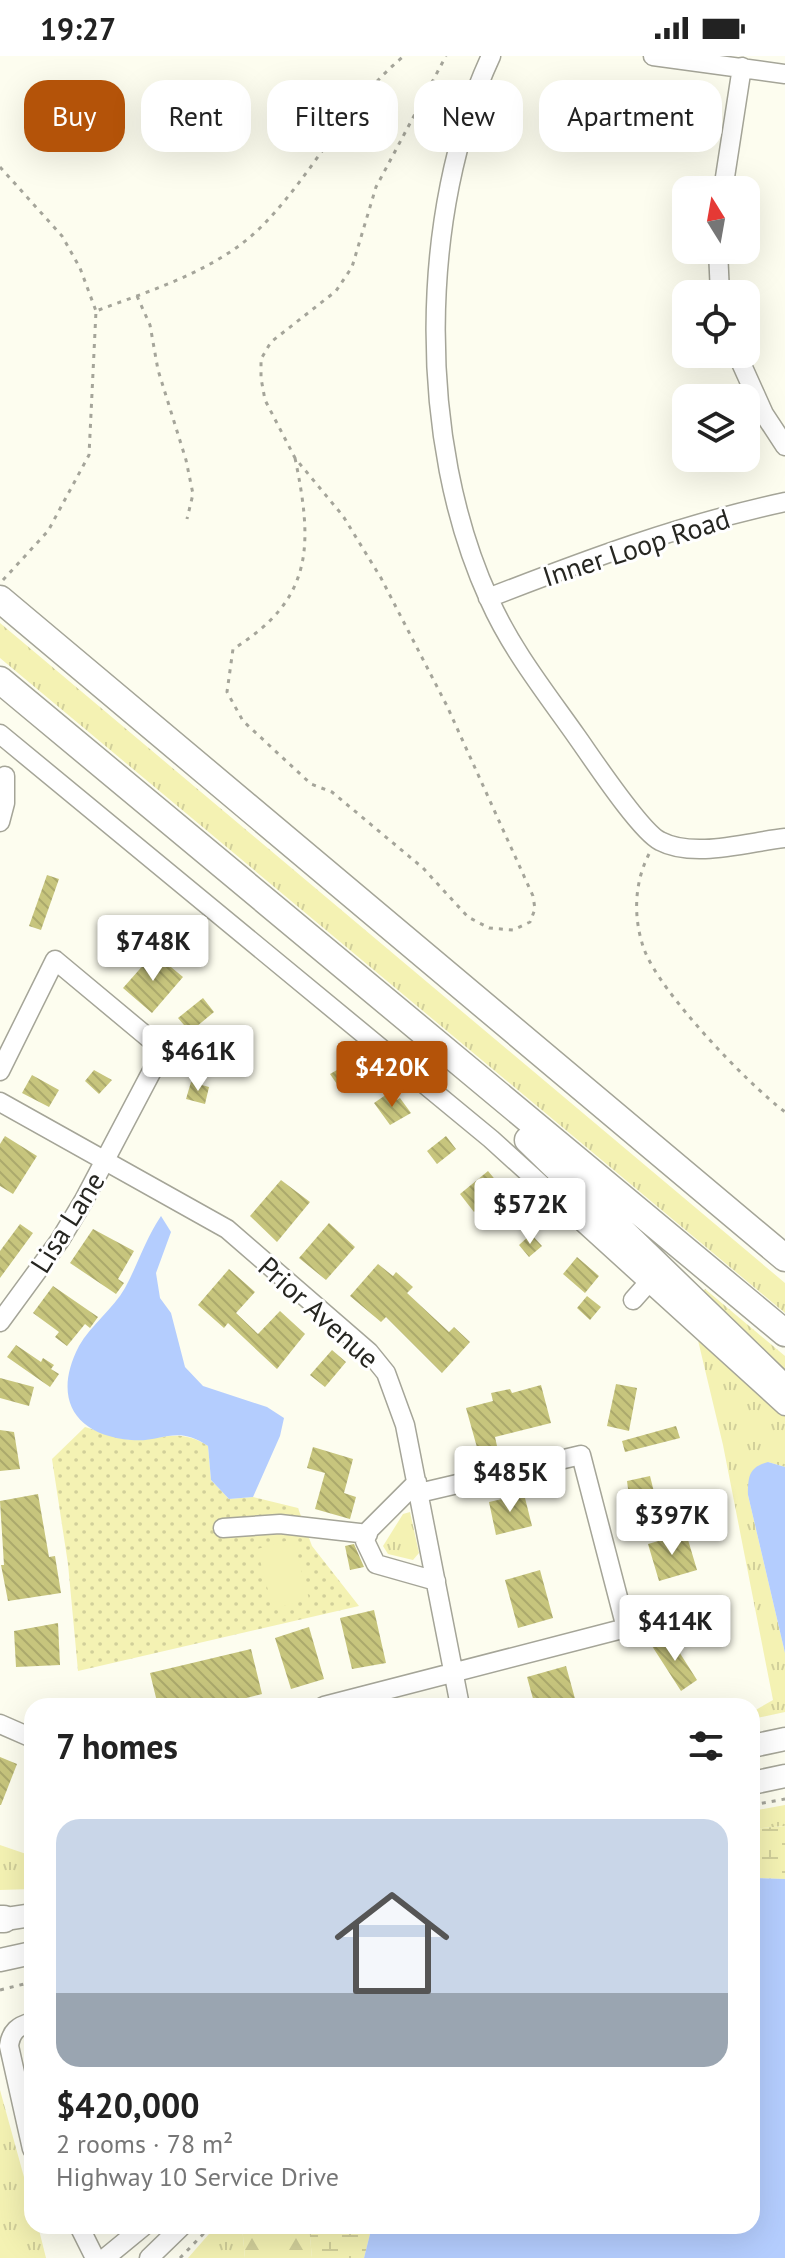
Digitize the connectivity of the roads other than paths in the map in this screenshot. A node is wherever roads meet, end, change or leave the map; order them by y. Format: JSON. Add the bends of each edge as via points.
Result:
{"nodes":[{"id":1,"x":491,"y":56,"type":"edge"},
{"id":2,"x":653,"y":56,"type":"edge"},
{"id":3,"x":742,"y":67,"type":"junction"},
{"id":4,"x":785,"y":74,"type":"edge"},
{"id":5,"x":725,"y":176,"type":"edge"},
{"id":6,"x":743,"y":368,"type":"edge"},
{"id":7,"x":785,"y":446,"type":"edge"},
{"id":8,"x":785,"y":502,"type":"edge"},
{"id":9,"x":488,"y":598,"type":"junction"},
{"id":10,"x":0,"y":599,"type":"edge"},
{"id":11,"x":0,"y":680,"type":"edge"},
{"id":12,"x":0,"y":734,"type":"edge"},
{"id":13,"x":26,"y":754,"type":"junction"},
{"id":14,"x":2,"y":777,"type":"edge"},
{"id":15,"x":0,"y":822,"type":"edge"},
{"id":16,"x":785,"y":838,"type":"edge"},
{"id":17,"x":421,"y":1032,"type":"junction"},
{"id":18,"x":0,"y":1071,"type":"edge"},
{"id":19,"x":0,"y":1102,"type":"edge"},
{"id":20,"x":104,"y":1161,"type":"junction"},
{"id":21,"x":680,"y":1169,"type":"junction"},
{"id":22,"x":785,"y":1240,"type":"edge"},
{"id":23,"x":785,"y":1258,"type":"edge"},
{"id":24,"x":649,"y":1282,"type":"junction"},
{"id":25,"x":633,"y":1300,"type":"dead end"},
{"id":26,"x":2,"y":1312,"type":"edge"},
{"id":27,"x":785,"y":1333,"type":"edge"},
{"id":28,"x":785,"y":1389,"type":"edge"},
{"id":29,"x":785,"y":1406,"type":"edge"},
{"id":30,"x":418,"y":1487,"type":"junction"},
{"id":31,"x":223,"y":1528,"type":"dead end"},
{"id":32,"x":368,"y":1534,"type":"junction"},
{"id":33,"x":436,"y":1581,"type":"junction"},
{"id":34,"x":454,"y":1672,"type":"junction"},
{"id":35,"x":355,"y":1698,"type":"edge"},
{"id":36,"x":459,"y":1698,"type":"edge"},
{"id":37,"x":0,"y":1724,"type":"edge"},
{"id":38,"x":24,"y":1734,"type":"edge"},
{"id":39,"x":785,"y":1739,"type":"edge"},
{"id":40,"x":760,"y":1744,"type":"edge"},
{"id":41,"x":785,"y":1776,"type":"edge"},
{"id":42,"x":760,"y":1781,"type":"edge"},
{"id":43,"x":24,"y":1916,"type":"edge"},
{"id":44,"x":1,"y":1919,"type":"edge"},
{"id":45,"x":24,"y":1955,"type":"edge"},
{"id":46,"x":0,"y":1960,"type":"edge"},
{"id":47,"x":24,"y":2025,"type":"edge"},
{"id":48,"x":24,"y":2113,"type":"edge"},
{"id":49,"x":83,"y":2234,"type":"edge"},
{"id":50,"x":134,"y":2234,"type":"edge"},
{"id":51,"x":174,"y":2234,"type":"edge"},
{"id":52,"x":95,"y":2258,"type":"edge"},
{"id":53,"x":105,"y":2258,"type":"edge"},
{"id":54,"x":149,"y":2258,"type":"edge"}],
"edges":[{"from":1,"to":9,"type":"street","via":[[460,140],[449,200],[439,271],[437,351],[448,468]]},
{"from":2,"to":3,"type":"street"},
{"from":3,"to":4,"type":"street"},
{"from":3,"to":5,"type":"street"},
{"from":6,"to":7,"type":"street"},
{"from":8,"to":9,"type":"street","name":"Inner Loop Road","via":[[712,518]]},
{"from":9,"to":16,"type":"street","via":[[517,652],[610,785],[657,840],[683,849]]},
{"from":10,"to":21,"type":"highway"},
{"from":11,"to":17,"type":"highway"},
{"from":12,"to":13,"type":"street"},
{"from":13,"to":14,"type":"street"},
{"from":13,"to":24,"type":"street","via":[[491,1139]]},
{"from":14,"to":15,"type":"street","via":[[5,803]]},
{"from":17,"to":27,"type":"highway"},
{"from":17,"to":28,"type":"highway"},
{"from":18,"to":20,"type":"street","name":"Lisa Lane","via":[[55,960],[163,1050]]},
{"from":19,"to":20,"type":"street","name":"Prior Avenue"},
{"from":20,"to":26,"type":"street","name":"Lisa Lane","via":[[60,1240]]},
{"from":20,"to":30,"type":"street","name":"Prior Avenue","via":[[227,1229],[369,1352],[386,1373],[396,1398]]},
{"from":21,"to":22,"type":"highway"},
{"from":21,"to":23,"type":"highway"},
{"from":24,"to":25,"type":"street"},
{"from":24,"to":29,"type":"street"},
{"from":30,"to":32,"type":"street"},
{"from":30,"to":33,"type":"street","name":"Prior Avenue"},
{"from":30,"to":34,"type":"street","via":[[581,1455],[626,1628]]},
{"from":31,"to":32,"type":"street","via":[[280,1524]]},
{"from":32,"to":33,"type":"street","via":[[368,1552],[376,1564]]},
{"from":33,"to":34,"type":"street","name":"Prior Avenue"},
{"from":34,"to":35,"type":"street"},
{"from":34,"to":36,"type":"street","name":"Prior Avenue"},
{"from":37,"to":38,"type":"street"},
{"from":39,"to":40,"type":"main road"},
{"from":41,"to":42,"type":"main road"},
{"from":43,"to":44,"type":"main road"},
{"from":45,"to":46,"type":"main road"},
{"from":47,"to":48,"type":"street","via":[[11,2035],[9,2046]]},
{"from":49,"to":52,"type":"street"},
{"from":50,"to":53,"type":"street"},
{"from":51,"to":54,"type":"street"}]}
